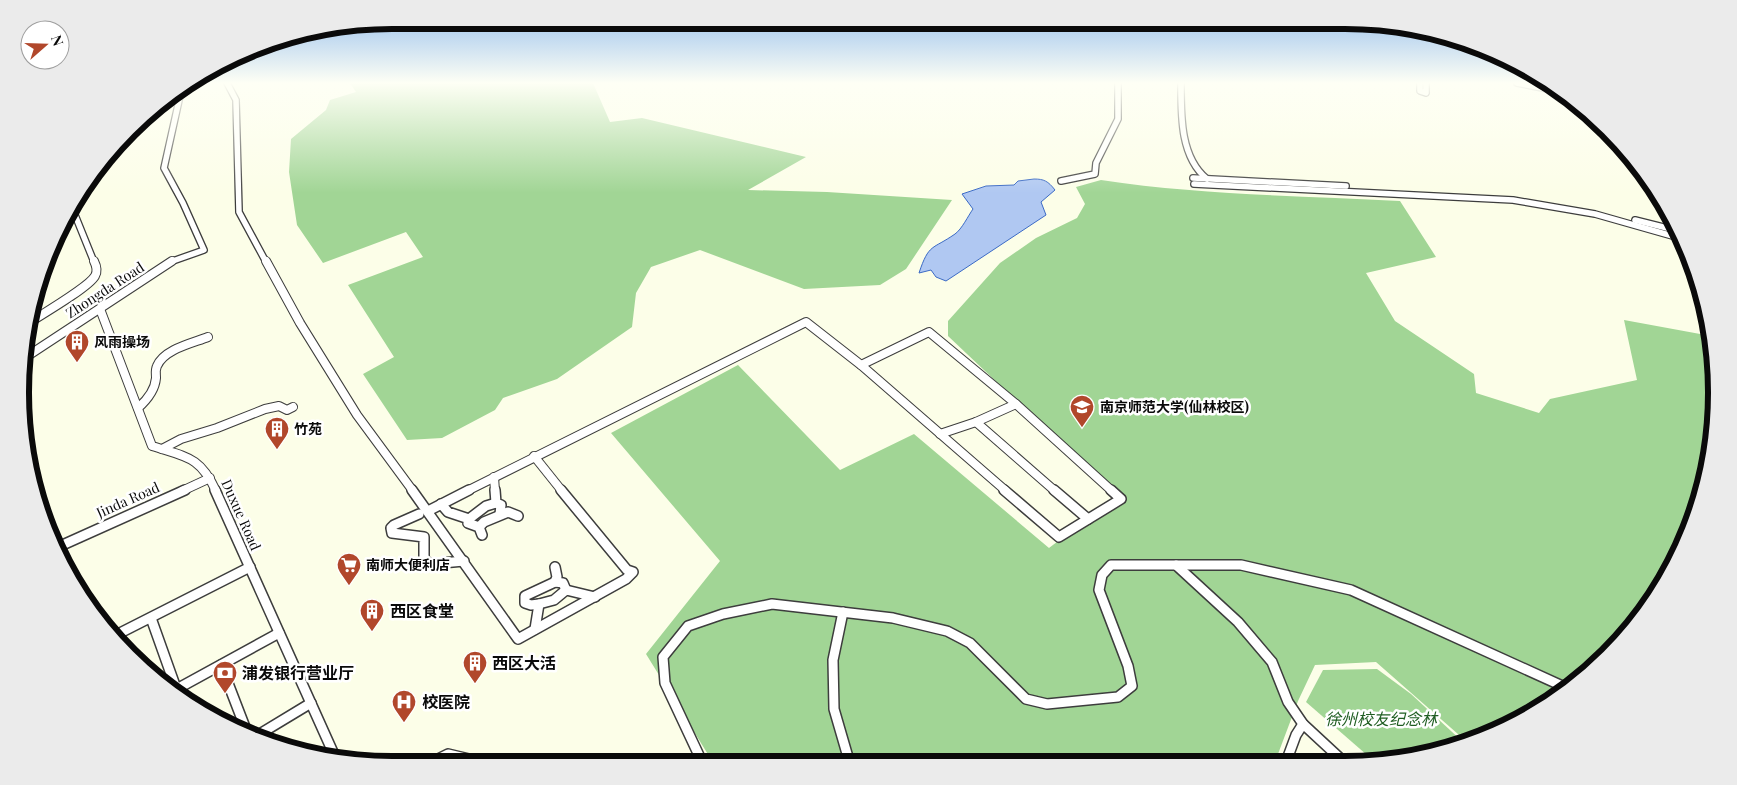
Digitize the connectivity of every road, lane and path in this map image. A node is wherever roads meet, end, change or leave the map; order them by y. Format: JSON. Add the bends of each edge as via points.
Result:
{"nodes":[{"id":1,"x":175,"y":120,"type":"edge"},
{"id":2,"x":237,"y":120,"type":"edge"},
{"id":3,"x":1117,"y":120,"type":"edge"},
{"id":4,"x":1183,"y":120,"type":"edge"},
{"id":5,"x":1207,"y":178,"type":"junction"},
{"id":6,"x":1061,"y":181,"type":"dead end"},
{"id":7,"x":74,"y":216,"type":"edge"},
{"id":8,"x":1669,"y":229,"type":"edge"},
{"id":9,"x":1673,"y":236,"type":"edge"},
{"id":10,"x":100,"y":309,"type":"junction"},
{"id":11,"x":37,"y":317,"type":"edge"},
{"id":12,"x":208,"y":338,"type":"dead end"},
{"id":13,"x":31,"y":354,"type":"edge"},
{"id":14,"x":860,"y":365,"type":"junction"},
{"id":15,"x":1016,"y":404,"type":"junction"},
{"id":16,"x":293,"y":407,"type":"dead end"},
{"id":17,"x":138,"y":408,"type":"junction"},
{"id":18,"x":976,"y":422,"type":"junction"},
{"id":19,"x":940,"y":434,"type":"junction"},
{"id":20,"x":162,"y":449,"type":"junction"},
{"id":21,"x":534,"y":456,"type":"junction"},
{"id":22,"x":494,"y":476,"type":"junction"},
{"id":23,"x":210,"y":478,"type":"junction"},
{"id":24,"x":496,"y":503,"type":"junction"},
{"id":25,"x":441,"y":504,"type":"junction"},
{"id":26,"x":428,"y":511,"type":"junction"},
{"id":27,"x":419,"y":514,"type":"dead end"},
{"id":28,"x":500,"y":514,"type":"junction"},
{"id":29,"x":518,"y":516,"type":"dead end"},
{"id":30,"x":469,"y":519,"type":"junction"},
{"id":31,"x":1088,"y":519,"type":"junction"},
{"id":32,"x":62,"y":545,"type":"edge"},
{"id":33,"x":464,"y":560,"type":"junction"},
{"id":34,"x":1176,"y":565,"type":"junction"},
{"id":35,"x":250,"y":567,"type":"junction"},
{"id":36,"x":555,"y":568,"type":"dead end"},
{"id":37,"x":555,"y":582,"type":"junction"},
{"id":38,"x":566,"y":590,"type":"junction"},
{"id":39,"x":595,"y":597,"type":"junction"},
{"id":40,"x":539,"y":604,"type":"junction"},
{"id":41,"x":843,"y":612,"type":"junction"},
{"id":42,"x":151,"y":618,"type":"junction"},
{"id":43,"x":536,"y":629,"type":"junction"},
{"id":44,"x":120,"y":633,"type":"edge"},
{"id":45,"x":279,"y":633,"type":"junction"},
{"id":46,"x":221,"y":665,"type":"junction"},
{"id":47,"x":174,"y":683,"type":"edge"},
{"id":48,"x":1560,"y":685,"type":"edge"},
{"id":49,"x":180,"y":688,"type":"edge"},
{"id":50,"x":311,"y":703,"type":"junction"},
{"id":51,"x":1303,"y":724,"type":"junction"},
{"id":52,"x":244,"y":725,"type":"edge"},
{"id":53,"x":262,"y":732,"type":"edge"},
{"id":54,"x":332,"y":751,"type":"edge"},
{"id":55,"x":444,"y":756,"type":"edge"},
{"id":56,"x":456,"y":756,"type":"edge"},
{"id":57,"x":699,"y":756,"type":"edge"},
{"id":58,"x":848,"y":756,"type":"edge"},
{"id":59,"x":1288,"y":756,"type":"edge"},
{"id":60,"x":1338,"y":756,"type":"edge"}],
"edges":[{"from":1,"to":10,"type":"street","name":"Zhongda Road","via":[[164,168],[185,204],[204,250],[173,260]]},
{"from":2,"to":26,"type":"street","via":[[239,212],[328,369],[378,445]]},
{"from":3,"to":6,"type":"street","via":[[1096,163],[1095,174]]},
{"from":4,"to":5,"type":"street","via":[[1195,167]]},
{"from":5,"to":8,"type":"street","via":[[1508,195],[1571,205]]},
{"from":5,"to":9,"type":"street","via":[[1194,181],[1513,200],[1589,213]]},
{"from":7,"to":11,"type":"street","via":[[97,269],[96,275]]},
{"from":10,"to":13,"type":"street","name":"Zhongda Road"},
{"from":10,"to":17,"type":"street","name":"Duxue Road"},
{"from":12,"to":17,"type":"street","via":[[164,358],[157,366],[150,398]]},
{"from":14,"to":15,"type":"street","via":[[929,332]]},
{"from":14,"to":19,"type":"street"},
{"from":14,"to":21,"type":"street","via":[[806,322]]},
{"from":15,"to":18,"type":"street"},
{"from":15,"to":31,"type":"street","via":[[1120,499]]},
{"from":16,"to":20,"type":"street","via":[[287,410],[279,406],[266,409],[181,439]]},
{"from":17,"to":20,"type":"street","name":"Duxue Road","via":[[152,446]]},
{"from":18,"to":19,"type":"street"},
{"from":18,"to":31,"type":"street"},
{"from":19,"to":31,"type":"street","via":[[1059,537]]},
{"from":20,"to":23,"type":"street","name":"Duxue Road","via":[[195,460]]},
{"from":21,"to":22,"type":"street"},
{"from":21,"to":39,"type":"street","via":[[627,570],[633,572]]},
{"from":22,"to":24,"type":"street"},
{"from":22,"to":25,"type":"street"},
{"from":23,"to":32,"type":"street","name":"Jinda Road"},
{"from":23,"to":35,"type":"street","name":"Duxue Road"},
{"from":24,"to":28,"type":"street","via":[[501,505]]},
{"from":24,"to":30,"type":"street","via":[[486,506]]},
{"from":25,"to":26,"type":"street"},
{"from":25,"to":30,"type":"street","via":[[448,512]]},
{"from":26,"to":33,"type":"street"},
{"from":27,"to":33,"type":"street","via":[[396,522],[392,532],[424,537],[424,560],[431,564]]},
{"from":28,"to":29,"type":"street","via":[[511,511]]},
{"from":28,"to":30,"type":"street","via":[[481,523],[480,531],[468,523]]},
{"from":33,"to":43,"type":"street","via":[[518,639]]},
{"from":34,"to":41,"type":"street","via":[[1111,565],[1102,575],[1098,590],[1128,666],[1132,686],[1118,697],[1047,704],[1026,699],[970,644],[947,630],[893,618]]},
{"from":34,"to":48,"type":"street","via":[[1241,566],[1351,590]]},
{"from":34,"to":51,"type":"street","via":[[1238,622],[1272,662],[1288,702]]},
{"from":35,"to":42,"type":"street"},
{"from":35,"to":45,"type":"street","name":"Duxue Road"},
{"from":36,"to":37,"type":"street"},
{"from":37,"to":38,"type":"street","via":[[563,583]]},
{"from":37,"to":40,"type":"street","via":[[522,592],[525,603]]},
{"from":38,"to":39,"type":"street"},
{"from":38,"to":40,"type":"street","via":[[554,600]]},
{"from":39,"to":43,"type":"street"},
{"from":40,"to":43,"type":"street"},
{"from":41,"to":57,"type":"street","via":[[772,604],[723,614],[688,626],[663,657],[665,683]]},
{"from":41,"to":58,"type":"street","via":[[833,660],[834,708]]},
{"from":42,"to":44,"type":"street"},
{"from":42,"to":47,"type":"street"},
{"from":45,"to":46,"type":"street"},
{"from":45,"to":50,"type":"street","name":"Duxue Road"},
{"from":46,"to":49,"type":"street"},
{"from":46,"to":52,"type":"street"},
{"from":50,"to":53,"type":"street"},
{"from":50,"to":54,"type":"street","name":"Duxue Road"},
{"from":51,"to":59,"type":"street"},
{"from":51,"to":60,"type":"street"},
{"from":55,"to":56,"type":"street"}]}
